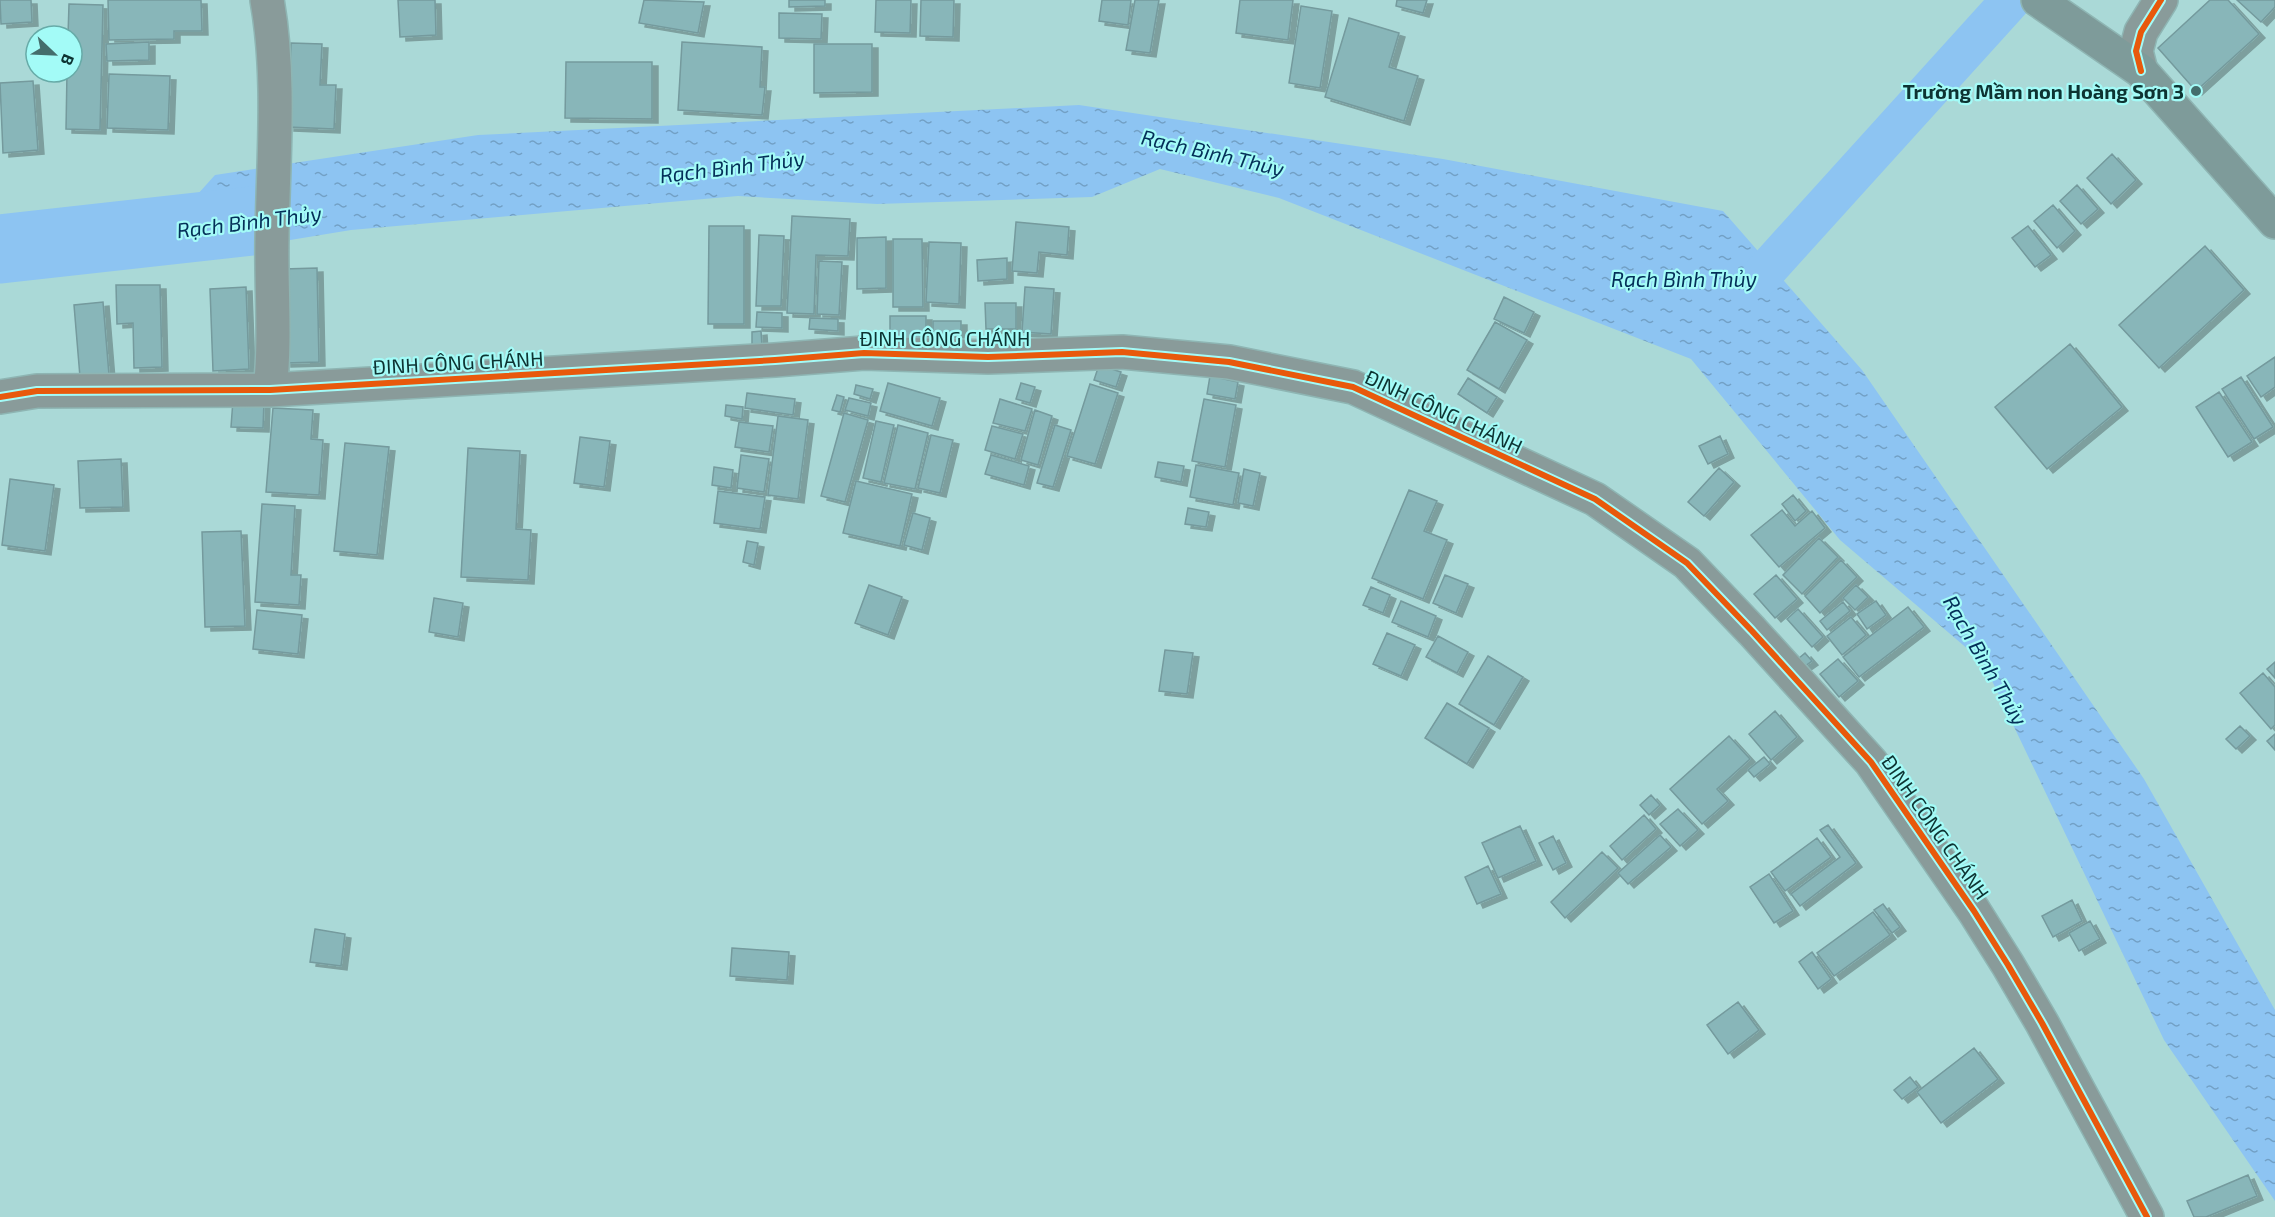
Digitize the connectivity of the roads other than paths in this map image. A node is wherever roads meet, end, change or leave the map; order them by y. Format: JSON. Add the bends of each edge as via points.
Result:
{"nodes":[{"id":1,"x":267,"y":0,"type":"edge"},
{"id":2,"x":2038,"y":0,"type":"edge"},
{"id":3,"x":2161,"y":0,"type":"edge"},
{"id":4,"x":2141,"y":70,"type":"junction"},
{"id":5,"x":2275,"y":222,"type":"edge"},
{"id":6,"x":270,"y":390,"type":"junction"},
{"id":7,"x":0,"y":397,"type":"edge"},
{"id":8,"x":2147,"y":1217,"type":"edge"}],
"edges":[{"from":1,"to":6,"type":"street","via":[[275,76],[274,359]]},
{"from":2,"to":4,"type":"main road"},
{"from":3,"to":4,"type":"street","via":[[2141,32],[2136,51]]},
{"from":4,"to":5,"type":"main road"},
{"from":6,"to":7,"type":"street","name":"ĐINH CÔNG CHÁNH","via":[[37,391]]},
{"from":6,"to":8,"type":"street","name":"ĐINH CÔNG CHÁNH","via":[[864,353],[988,357],[1122,352],[1229,362],[1353,387],[1595,499],[1687,563],[1871,762],[1974,911],[2025,994]]}]}
